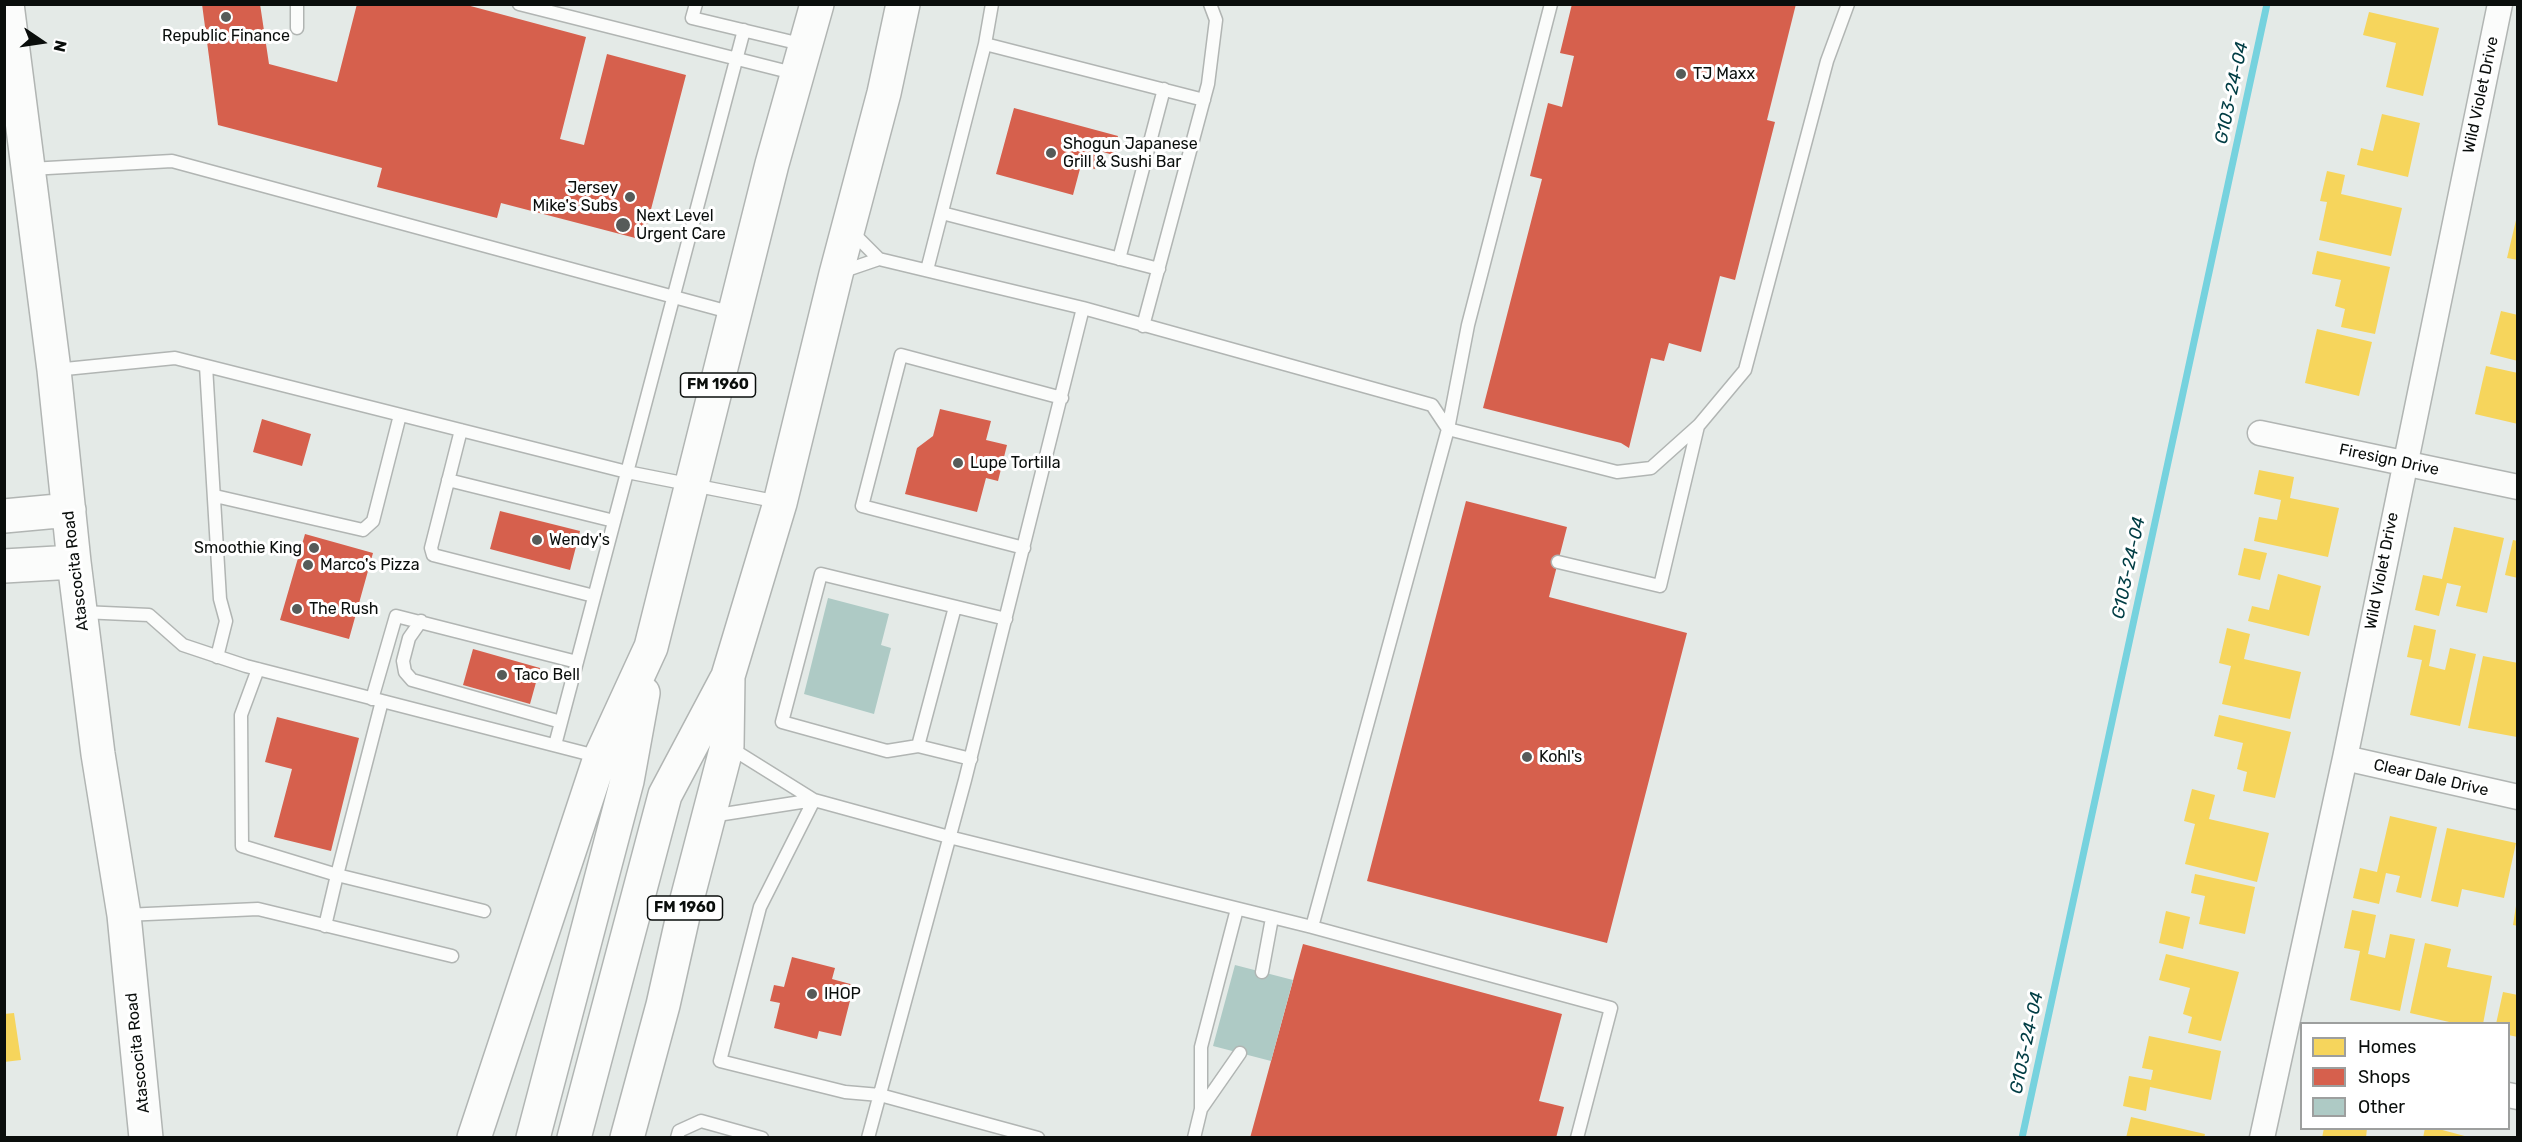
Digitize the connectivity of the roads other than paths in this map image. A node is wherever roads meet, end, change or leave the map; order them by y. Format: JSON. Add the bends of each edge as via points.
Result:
{"nodes":[{"id":1,"x":7,"y":4,"type":"edge"},
{"id":2,"x":297,"y":4,"type":"edge"},
{"id":3,"x":519,"y":4,"type":"edge"},
{"id":4,"x":696,"y":4,"type":"edge"},
{"id":5,"x":817,"y":4,"type":"edge"},
{"id":6,"x":903,"y":4,"type":"edge"},
{"id":7,"x":992,"y":4,"type":"edge"},
{"id":8,"x":1210,"y":4,"type":"edge"},
{"id":9,"x":1551,"y":4,"type":"edge"},
{"id":10,"x":1848,"y":4,"type":"edge"},
{"id":11,"x":2500,"y":4,"type":"edge"},
{"id":12,"x":297,"y":28,"type":"dead end"},
{"id":13,"x":744,"y":30,"type":"junction"},
{"id":14,"x":985,"y":44,"type":"junction"},
{"id":15,"x":801,"y":60,"type":"junction"},
{"id":16,"x":735,"y":61,"type":"junction"},
{"id":17,"x":1164,"y":89,"type":"junction"},
{"id":18,"x":1204,"y":100,"type":"junction"},
{"id":19,"x":29,"y":169,"type":"junction"},
{"id":20,"x":942,"y":213,"type":"junction"},
{"id":21,"x":849,"y":228,"type":"junction"},
{"id":22,"x":879,"y":259,"type":"junction"},
{"id":23,"x":1119,"y":259,"type":"junction"},
{"id":24,"x":1159,"y":269,"type":"junction"},
{"id":25,"x":927,"y":270,"type":"junction"},
{"id":26,"x":836,"y":274,"type":"junction"},
{"id":27,"x":673,"y":298,"type":"junction"},
{"id":28,"x":1083,"y":308,"type":"junction"},
{"id":29,"x":735,"y":314,"type":"junction"},
{"id":30,"x":1143,"y":326,"type":"junction"},
{"id":31,"x":206,"y":366,"type":"junction"},
{"id":32,"x":54,"y":370,"type":"junction"},
{"id":33,"x":1062,"y":398,"type":"junction"},
{"id":34,"x":400,"y":415,"type":"junction"},
{"id":35,"x":1699,"y":425,"type":"junction"},
{"id":36,"x":1448,"y":429,"type":"junction"},
{"id":37,"x":461,"y":430,"type":"junction"},
{"id":38,"x":2260,"y":433,"type":"dead end"},
{"id":39,"x":2404,"y":463,"type":"junction"},
{"id":40,"x":627,"y":472,"type":"junction"},
{"id":41,"x":448,"y":480,"type":"junction"},
{"id":42,"x":694,"y":485,"type":"junction"},
{"id":43,"x":2517,"y":487,"type":"edge"},
{"id":44,"x":215,"y":496,"type":"junction"},
{"id":45,"x":780,"y":502,"type":"junction"},
{"id":46,"x":69,"y":510,"type":"junction"},
{"id":47,"x":4,"y":516,"type":"edge"},
{"id":48,"x":614,"y":521,"type":"junction"},
{"id":49,"x":1024,"y":548,"type":"junction"},
{"id":50,"x":74,"y":562,"type":"junction"},
{"id":51,"x":1558,"y":562,"type":"dead end"},
{"id":52,"x":4,"y":566,"type":"edge"},
{"id":53,"x":594,"y":596,"type":"junction"},
{"id":54,"x":955,"y":607,"type":"junction"},
{"id":55,"x":81,"y":611,"type":"junction"},
{"id":56,"x":1006,"y":620,"type":"junction"},
{"id":57,"x":421,"y":621,"type":"junction"},
{"id":58,"x":651,"y":647,"type":"junction"},
{"id":59,"x":217,"y":657,"type":"junction"},
{"id":60,"x":577,"y":662,"type":"junction"},
{"id":61,"x":258,"y":669,"type":"junction"},
{"id":62,"x":728,"y":676,"type":"junction"},
{"id":63,"x":377,"y":700,"type":"junction"},
{"id":64,"x":561,"y":722,"type":"junction"},
{"id":65,"x":555,"y":745,"type":"junction"},
{"id":66,"x":728,"y":746,"type":"junction"},
{"id":67,"x":918,"y":746,"type":"junction"},
{"id":68,"x":600,"y":758,"type":"junction"},
{"id":69,"x":2345,"y":758,"type":"junction"},
{"id":70,"x":970,"y":759,"type":"junction"},
{"id":71,"x":2517,"y":797,"type":"edge"},
{"id":72,"x":814,"y":800,"type":"junction"},
{"id":73,"x":710,"y":816,"type":"junction"},
{"id":74,"x":949,"y":837,"type":"junction"},
{"id":75,"x":337,"y":875,"type":"junction"},
{"id":76,"x":1237,"y":909,"type":"junction"},
{"id":77,"x":484,"y":912,"type":"dead end"},
{"id":78,"x":124,"y":915,"type":"junction"},
{"id":79,"x":1272,"y":918,"type":"junction"},
{"id":80,"x":325,"y":926,"type":"junction"},
{"id":81,"x":1312,"y":927,"type":"junction"},
{"id":82,"x":452,"y":956,"type":"dead end"},
{"id":83,"x":1262,"y":972,"type":"dead end"},
{"id":84,"x":2292,"y":1045,"type":"edge"},
{"id":85,"x":1240,"y":1053,"type":"dead end"},
{"id":86,"x":880,"y":1095,"type":"junction"},
{"id":87,"x":1201,"y":1109,"type":"junction"},
{"id":88,"x":146,"y":1137,"type":"edge"},
{"id":89,"x":474,"y":1137,"type":"edge"},
{"id":90,"x":533,"y":1137,"type":"edge"},
{"id":91,"x":574,"y":1137,"type":"edge"},
{"id":92,"x":627,"y":1137,"type":"edge"},
{"id":93,"x":677,"y":1137,"type":"edge"},
{"id":94,"x":762,"y":1137,"type":"edge"},
{"id":95,"x":868,"y":1137,"type":"edge"},
{"id":96,"x":1038,"y":1137,"type":"edge"},
{"id":97,"x":1194,"y":1137,"type":"edge"},
{"id":98,"x":1577,"y":1137,"type":"edge"},
{"id":99,"x":2262,"y":1137,"type":"edge"}],
"edges":[{"from":1,"to":19,"type":"main road","name":"Atascocita Road"},
{"from":2,"to":12,"type":"lane"},
{"from":3,"to":16,"type":"lane"},
{"from":4,"to":13,"type":"lane","via":[[692,18]]},
{"from":5,"to":15,"type":"main road","name":"FM 1960","number":"FM 1960"},
{"from":6,"to":21,"type":"main road","name":"FM 1960","number":"FM 1960"},
{"from":7,"to":14,"type":"lane"},
{"from":8,"to":18,"type":"lane","via":[[1216,20]]},
{"from":9,"to":36,"type":"lane","via":[[1468,325]]},
{"from":10,"to":35,"type":"lane","via":[[1827,61],[1745,370]]},
{"from":11,"to":39,"type":"street","name":"Wild Violet Drive"},
{"from":13,"to":15,"type":"lane"},
{"from":13,"to":16,"type":"lane"},
{"from":14,"to":17,"type":"lane"},
{"from":14,"to":20,"type":"lane"},
{"from":15,"to":16,"type":"lane"},
{"from":15,"to":29,"type":"main road","name":"FM 1960","number":"FM 1960"},
{"from":16,"to":27,"type":"lane"},
{"from":17,"to":18,"type":"lane"},
{"from":17,"to":23,"type":"lane"},
{"from":18,"to":24,"type":"lane"},
{"from":19,"to":27,"type":"lane","via":[[172,161]]},
{"from":19,"to":32,"type":"main road","name":"Atascocita Road"},
{"from":20,"to":23,"type":"lane"},
{"from":20,"to":25,"type":"lane"},
{"from":21,"to":22,"type":"lane"},
{"from":21,"to":26,"type":"main road","name":"FM 1960","number":"FM 1960"},
{"from":22,"to":25,"type":"lane"},
{"from":22,"to":26,"type":"lane"},
{"from":23,"to":24,"type":"lane"},
{"from":24,"to":30,"type":"lane"},
{"from":25,"to":28,"type":"lane"},
{"from":26,"to":45,"type":"main road","name":"FM 1960","number":"FM 1960"},
{"from":27,"to":29,"type":"lane"},
{"from":27,"to":40,"type":"lane"},
{"from":28,"to":30,"type":"lane"},
{"from":28,"to":33,"type":"lane"},
{"from":29,"to":42,"type":"main road","name":"FM 1960","number":"FM 1960"},
{"from":30,"to":36,"type":"lane","via":[[1432,405]]},
{"from":31,"to":32,"type":"lane","via":[[175,358]]},
{"from":31,"to":34,"type":"lane"},
{"from":31,"to":44,"type":"lane"},
{"from":32,"to":46,"type":"main road","name":"Atascocita Road"},
{"from":33,"to":49,"type":"lane"},
{"from":33,"to":49,"type":"lane","via":[[901,356],[862,506]]},
{"from":34,"to":37,"type":"lane"},
{"from":34,"to":44,"type":"lane","via":[[373,521],[363,530]]},
{"from":35,"to":36,"type":"lane","via":[[1652,468],[1617,472]]},
{"from":35,"to":51,"type":"lane","via":[[1660,586]]},
{"from":36,"to":81,"type":"lane"},
{"from":37,"to":40,"type":"lane"},
{"from":37,"to":41,"type":"lane"},
{"from":38,"to":39,"type":"street","name":"Firesign Drive"},
{"from":39,"to":43,"type":"street","name":"Firesign Drive"},
{"from":39,"to":69,"type":"street","name":"Wild Violet Drive"},
{"from":40,"to":42,"type":"lane"},
{"from":40,"to":48,"type":"lane"},
{"from":41,"to":48,"type":"lane"},
{"from":41,"to":53,"type":"lane","via":[[431,548],[433,555]]},
{"from":42,"to":45,"type":"lane"},
{"from":42,"to":58,"type":"main road","name":"FM 1960","number":"FM 1960"},
{"from":44,"to":59,"type":"lane","via":[[220,599],[226,621]]},
{"from":45,"to":62,"type":"main road","name":"FM 1960","number":"FM 1960"},
{"from":46,"to":47,"type":"main road"},
{"from":46,"to":50,"type":"main road","name":"Atascocita Road"},
{"from":48,"to":53,"type":"lane"},
{"from":49,"to":56,"type":"lane"},
{"from":50,"to":52,"type":"main road"},
{"from":50,"to":55,"type":"main road","name":"Atascocita Road"},
{"from":53,"to":60,"type":"lane"},
{"from":54,"to":56,"type":"lane"},
{"from":54,"to":67,"type":"lane"},
{"from":54,"to":67,"type":"lane","via":[[821,574],[782,722],[887,750]]},
{"from":55,"to":59,"type":"lane","via":[[149,615],[183,645]]},
{"from":55,"to":78,"type":"main road","name":"Atascocita Road","via":[[98,754]]},
{"from":56,"to":70,"type":"lane"},
{"from":57,"to":60,"type":"lane"},
{"from":57,"to":63,"type":"lane","via":[[393,618]]},
{"from":57,"to":64,"type":"lane","via":[[409,638],[403,661],[412,681]]},
{"from":58,"to":68,"type":"main road","name":"FM 1960","number":"FM 1960"},
{"from":58,"to":90,"type":"main road","via":[[627,781]]},
{"from":59,"to":61,"type":"lane"},
{"from":60,"to":64,"type":"lane"},
{"from":61,"to":63,"type":"lane"},
{"from":61,"to":75,"type":"lane","via":[[241,714],[242,846]]},
{"from":62,"to":66,"type":"main road","name":"FM 1960","number":"FM 1960"},
{"from":62,"to":91,"type":"main road","via":[[665,795]]},
{"from":63,"to":65,"type":"lane"},
{"from":63,"to":75,"type":"lane"},
{"from":64,"to":65,"type":"lane"},
{"from":65,"to":68,"type":"lane"},
{"from":66,"to":72,"type":"lane"},
{"from":66,"to":73,"type":"main road","name":"FM 1960","number":"FM 1960"},
{"from":67,"to":70,"type":"lane"},
{"from":68,"to":89,"type":"main road","name":"FM 1960","number":"FM 1960"},
{"from":69,"to":71,"type":"street","name":"Clear Dale Drive"},
{"from":69,"to":84,"type":"street","name":"Wild Violet Drive"},
{"from":70,"to":74,"type":"lane"},
{"from":72,"to":73,"type":"lane"},
{"from":72,"to":74,"type":"lane"},
{"from":72,"to":86,"type":"lane","via":[[760,907],[720,1061],[845,1092]]},
{"from":73,"to":92,"type":"main road","name":"FM 1960","number":"FM 1960"},
{"from":74,"to":76,"type":"lane"},
{"from":74,"to":86,"type":"lane"},
{"from":75,"to":77,"type":"lane"},
{"from":75,"to":80,"type":"lane"},
{"from":76,"to":79,"type":"lane"},
{"from":76,"to":87,"type":"lane","via":[[1201,1047]]},
{"from":78,"to":80,"type":"lane","via":[[258,909]]},
{"from":78,"to":88,"type":"main road","name":"Atascocita Road"},
{"from":79,"to":81,"type":"lane"},
{"from":79,"to":83,"type":"lane"},
{"from":80,"to":82,"type":"lane"},
{"from":81,"to":98,"type":"lane","via":[[1611,1008]]},
{"from":84,"to":99,"type":"street","name":"Wild Violet Drive"},
{"from":85,"to":87,"type":"lane"},
{"from":86,"to":95,"type":"lane"},
{"from":86,"to":96,"type":"lane"},
{"from":87,"to":97,"type":"lane"},
{"from":93,"to":94,"type":"lane","via":[[679,1131],[701,1121]]}]}
